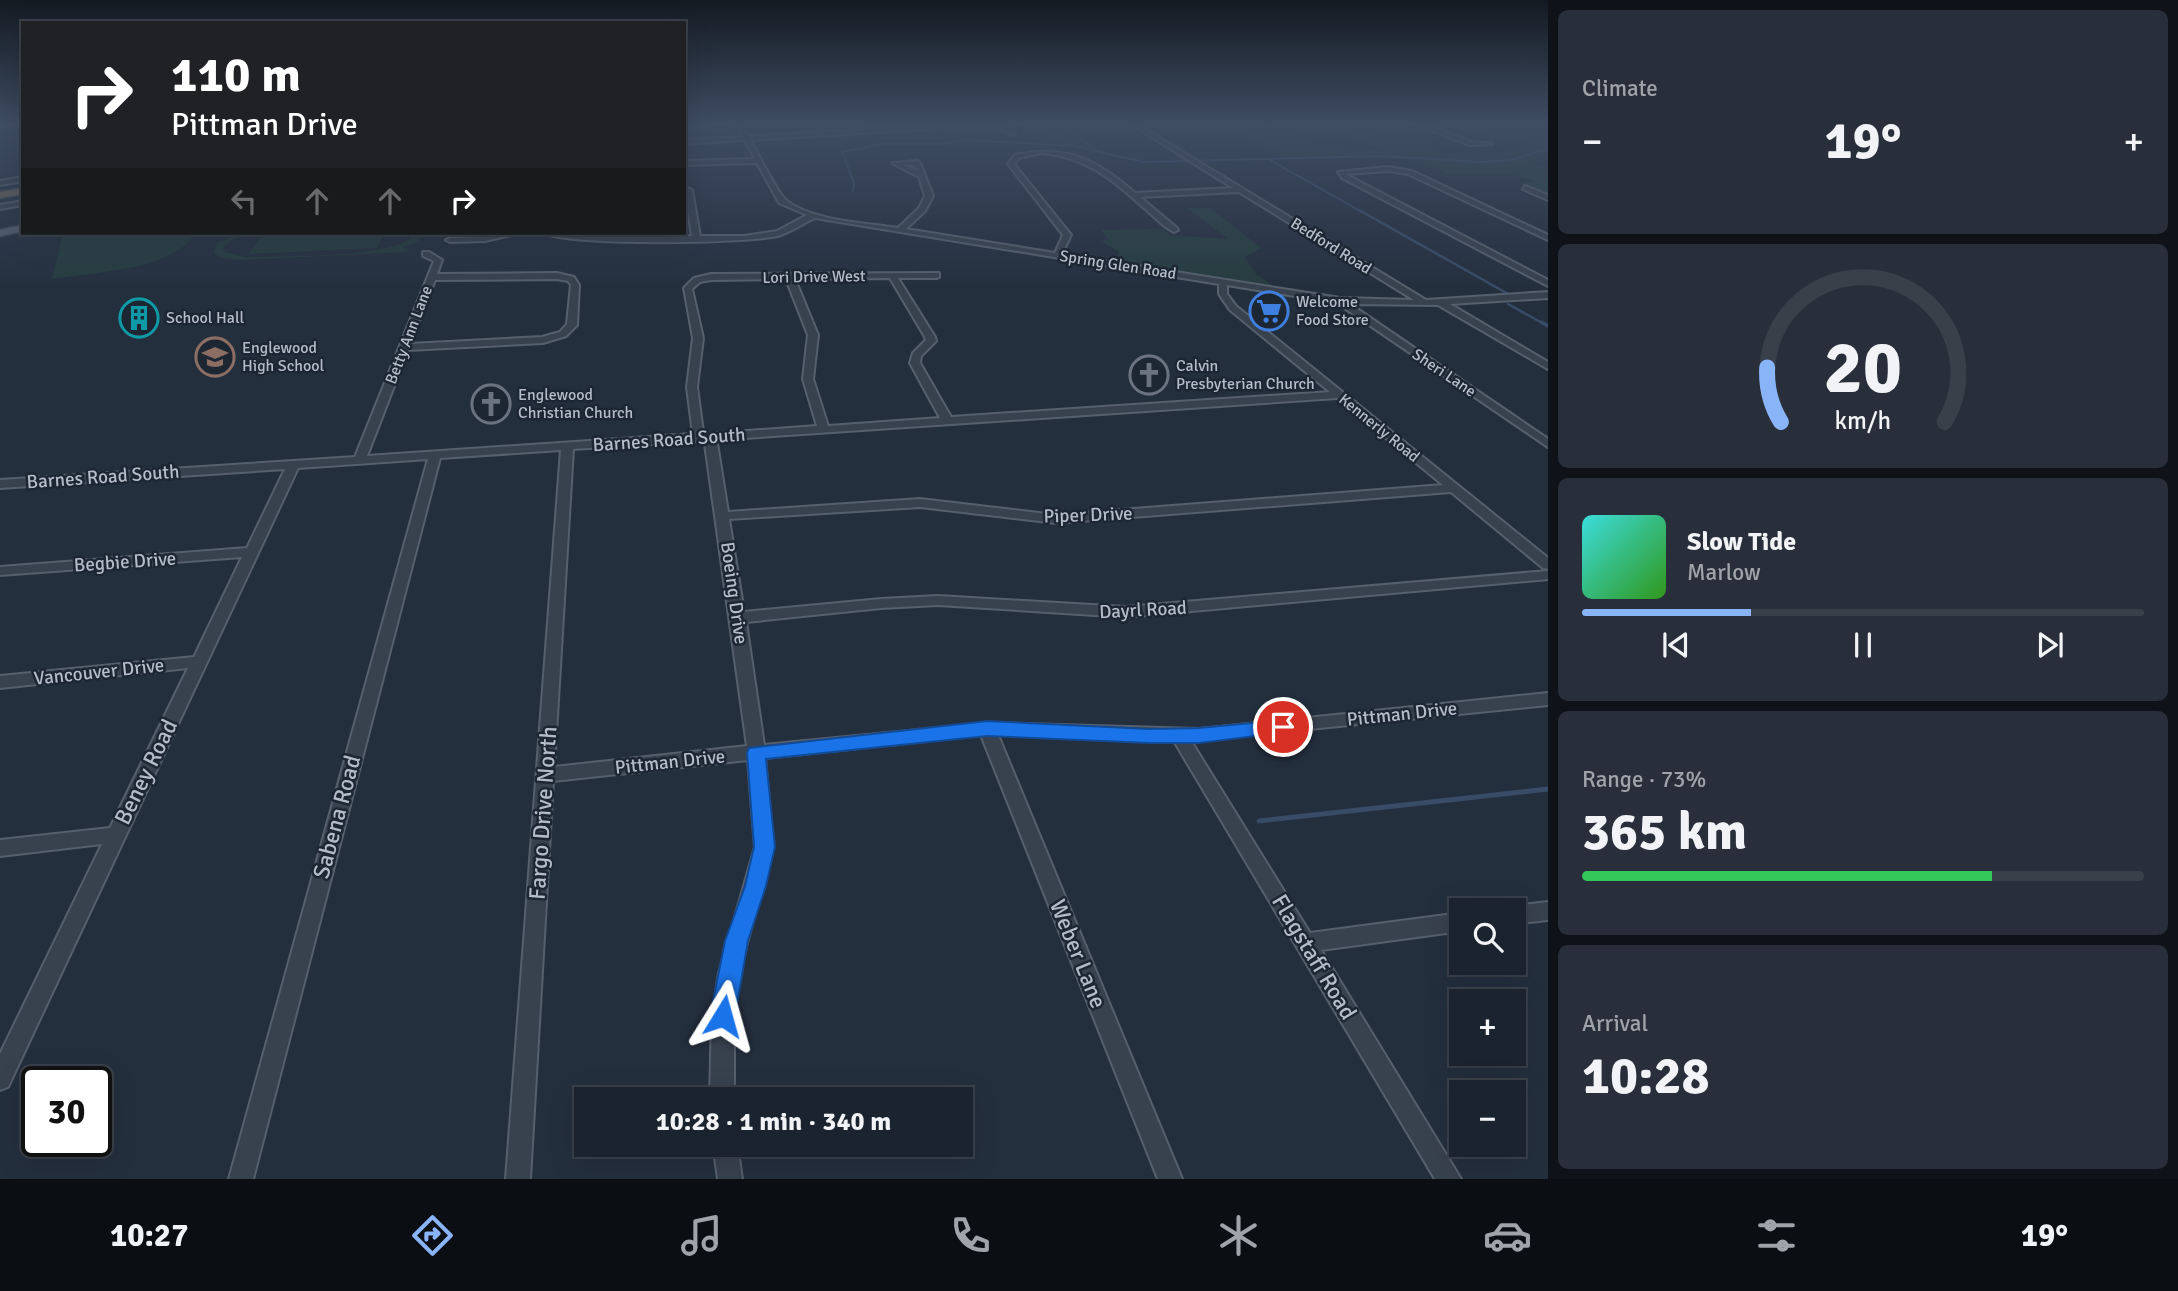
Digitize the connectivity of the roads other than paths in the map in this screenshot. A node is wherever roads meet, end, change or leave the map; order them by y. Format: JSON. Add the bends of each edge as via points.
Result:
{"nodes":[{"id":1,"x":769,"y":178,"type":"edge"},
{"id":2,"x":922,"y":178,"type":"edge"},
{"id":3,"x":1022,"y":178,"type":"edge"},
{"id":4,"x":1109,"y":178,"type":"edge"},
{"id":5,"x":1221,"y":178,"type":"edge"},
{"id":6,"x":1346,"y":178,"type":"edge"},
{"id":7,"x":1418,"y":178,"type":"edge"},
{"id":8,"x":21,"y":179,"type":"edge"},
{"id":9,"x":0,"y":183,"type":"edge"},
{"id":10,"x":1525,"y":188,"type":"dead end"},
{"id":11,"x":21,"y":189,"type":"edge"},
{"id":12,"x":686,"y":189,"type":"edge"},
{"id":13,"x":1241,"y":190,"type":"junction"},
{"id":14,"x":0,"y":193,"type":"edge"},
{"id":15,"x":1131,"y":195,"type":"junction"},
{"id":16,"x":1548,"y":198,"type":"edge"},
{"id":17,"x":21,"y":203,"type":"edge"},
{"id":18,"x":0,"y":207,"type":"edge"},
{"id":19,"x":688,"y":207,"type":"edge"},
{"id":20,"x":814,"y":215,"type":"junction"},
{"id":21,"x":21,"y":228,"type":"edge"},
{"id":22,"x":900,"y":230,"type":"junction"},
{"id":23,"x":1174,"y":230,"type":"dead end"},
{"id":24,"x":0,"y":233,"type":"edge"},
{"id":25,"x":503,"y":235,"type":"edge"},
{"id":26,"x":566,"y":235,"type":"edge"},
{"id":27,"x":1548,"y":237,"type":"edge"},
{"id":28,"x":696,"y":238,"type":"junction"},
{"id":29,"x":448,"y":240,"type":"edge"},
{"id":30,"x":431,"y":252,"type":"dead end"},
{"id":31,"x":1058,"y":255,"type":"junction"},
{"id":32,"x":936,"y":275,"type":"dead end"},
{"id":33,"x":1181,"y":275,"type":"junction"},
{"id":34,"x":893,"y":276,"type":"junction"},
{"id":35,"x":790,"y":277,"type":"junction"},
{"id":36,"x":432,"y":278,"type":"junction"},
{"id":37,"x":692,"y":282,"type":"joint"},
{"id":38,"x":1223,"y":282,"type":"junction"},
{"id":39,"x":1548,"y":282,"type":"edge"},
{"id":40,"x":1548,"y":295,"type":"edge"},
{"id":41,"x":1340,"y":301,"type":"junction"},
{"id":42,"x":1440,"y":302,"type":"junction"},
{"id":43,"x":1424,"y":303,"type":"junction"},
{"id":44,"x":1232,"y":307,"type":"junction"},
{"id":45,"x":404,"y":347,"type":"junction"},
{"id":46,"x":1548,"y":366,"type":"edge"},
{"id":47,"x":1338,"y":395,"type":"junction"},
{"id":48,"x":947,"y":421,"type":"junction"},
{"id":49,"x":824,"y":429,"type":"junction"},
{"id":50,"x":704,"y":437,"type":"junction"},
{"id":51,"x":1548,"y":444,"type":"edge"},
{"id":52,"x":567,"y":447,"type":"junction"},
{"id":53,"x":435,"y":456,"type":"junction"},
{"id":54,"x":360,"y":460,"type":"junction"},
{"id":55,"x":293,"y":465,"type":"junction"},
{"id":56,"x":0,"y":484,"type":"edge"},
{"id":57,"x":1454,"y":488,"type":"junction"},
{"id":58,"x":723,"y":516,"type":"junction"},
{"id":59,"x":251,"y":552,"type":"junction"},
{"id":60,"x":1548,"y":565,"type":"edge"},
{"id":61,"x":0,"y":571,"type":"edge"},
{"id":62,"x":1548,"y":575,"type":"edge"},
{"id":63,"x":737,"y":618,"type":"junction"},
{"id":64,"x":199,"y":662,"type":"junction"},
{"id":65,"x":0,"y":682,"type":"edge"},
{"id":66,"x":1548,"y":699,"type":"edge"},
{"id":67,"x":987,"y":729,"type":"junction"},
{"id":68,"x":1179,"y":735,"type":"junction"},
{"id":69,"x":756,"y":753,"type":"junction"},
{"id":70,"x":545,"y":775,"type":"junction"},
{"id":71,"x":116,"y":835,"type":"junction"},
{"id":72,"x":0,"y":848,"type":"edge"},
{"id":73,"x":1548,"y":911,"type":"edge"},
{"id":74,"x":1526,"y":914,"type":"edge"},
{"id":75,"x":1449,"y":924,"type":"edge"},
{"id":76,"x":1305,"y":943,"type":"junction"},
{"id":77,"x":3,"y":1068,"type":"edge"},
{"id":78,"x":722,"y":1087,"type":"edge"},
{"id":79,"x":726,"y":1157,"type":"edge"},
{"id":80,"x":241,"y":1179,"type":"edge"},
{"id":81,"x":518,"y":1179,"type":"edge"},
{"id":82,"x":730,"y":1179,"type":"edge"},
{"id":83,"x":1170,"y":1179,"type":"edge"},
{"id":84,"x":1449,"y":1179,"type":"edge"}],
"edges":[{"from":1,"to":20,"type":"street","name":"Spring Glen Road","via":[[782,201]]},
{"from":2,"to":22,"type":"street","via":[[928,190],[927,203]]},
{"from":3,"to":31,"type":"street","via":[[1067,235]]},
{"from":4,"to":15,"type":"street"},
{"from":5,"to":13,"type":"street","name":"Bedford Road"},
{"from":6,"to":39,"type":"street"},
{"from":7,"to":27,"type":"street"},
{"from":8,"to":9,"type":"street"},
{"from":10,"to":16,"type":"street"},
{"from":11,"to":14,"type":"highway"},
{"from":12,"to":19,"type":"street"},
{"from":13,"to":15,"type":"street"},
{"from":13,"to":43,"type":"street","name":"Bedford Road"},
{"from":15,"to":23,"type":"street"},
{"from":17,"to":18,"type":"street"},
{"from":19,"to":28,"type":"street"},
{"from":20,"to":22,"type":"street","name":"Spring Glen Road"},
{"from":20,"to":28,"type":"street","via":[[791,229],[768,235]]},
{"from":21,"to":24,"type":"main road"},
{"from":22,"to":31,"type":"street","name":"Spring Glen Road"},
{"from":25,"to":29,"type":"street"},
{"from":26,"to":28,"type":"street"},
{"from":30,"to":36,"type":"street","name":"Betty Ann Lane","via":[[438,260]]},
{"from":31,"to":33,"type":"street","name":"Spring Glen Road"},
{"from":32,"to":34,"type":"street","name":"Lori Drive West"},
{"from":33,"to":38,"type":"street","name":"Spring Glen Road"},
{"from":33,"to":44,"type":"street","name":"Kennerly Road"},
{"from":34,"to":35,"type":"street","name":"Lori Drive West"},
{"from":34,"to":48,"type":"street","via":[[930,337],[914,359]]},
{"from":35,"to":37,"type":"street","name":"Lori Drive West","via":[[711,277]]},
{"from":35,"to":49,"type":"street","via":[[813,335],[808,379]]},
{"from":36,"to":45,"type":"street","name":"Betty Ann Lane"},
{"from":36,"to":45,"type":"street","via":[[571,279],[575,285],[572,325],[563,334],[543,340]]},
{"from":37,"to":50,"type":"street","name":"Boeing Drive","via":[[688,288],[698,346],[692,387],[698,433]]},
{"from":38,"to":41,"type":"street","name":"Spring Glen Road"},
{"from":38,"to":44,"type":"street","via":[[1223,294]]},
{"from":40,"to":42,"type":"street","name":"Spring Glen Road"},
{"from":41,"to":43,"type":"street","name":"Spring Glen Road"},
{"from":41,"to":51,"type":"street","name":"Sheri Lane"},
{"from":42,"to":43,"type":"street","name":"Spring Glen Road"},
{"from":42,"to":46,"type":"street"},
{"from":44,"to":47,"type":"street","name":"Kennerly Road"},
{"from":45,"to":54,"type":"street","name":"Betty Ann Lane"},
{"from":47,"to":48,"type":"street","name":"Barnes Road South"},
{"from":47,"to":57,"type":"street","name":"Kennerly Road"},
{"from":48,"to":49,"type":"street","name":"Barnes Road South"},
{"from":49,"to":50,"type":"street","name":"Barnes Road South"},
{"from":50,"to":52,"type":"street","name":"Barnes Road South"},
{"from":50,"to":58,"type":"street","name":"Boeing Drive","via":[[711,443]]},
{"from":52,"to":53,"type":"street","name":"Barnes Road South"},
{"from":52,"to":70,"type":"street","name":"Fargo Drive North"},
{"from":53,"to":54,"type":"street","name":"Barnes Road South"},
{"from":53,"to":80,"type":"street","name":"Sabena Road"},
{"from":54,"to":55,"type":"street","name":"Barnes Road South"},
{"from":55,"to":56,"type":"street","name":"Barnes Road South"},
{"from":55,"to":59,"type":"street","name":"Beney Road"},
{"from":57,"to":58,"type":"street","name":"Piper Drive","via":[[1067,518],[920,503]]},
{"from":57,"to":60,"type":"street","name":"Kennerly Road"},
{"from":58,"to":63,"type":"street","name":"Boeing Drive"},
{"from":59,"to":61,"type":"street","name":"Begbie Drive"},
{"from":59,"to":64,"type":"street","name":"Beney Road"},
{"from":62,"to":63,"type":"street","name":"Dayrl Road","via":[[1126,612],[934,601]]},
{"from":63,"to":69,"type":"street","name":"Boeing Drive"},
{"from":64,"to":65,"type":"street","name":"Vancouver Drive"},
{"from":64,"to":71,"type":"street","name":"Beney Road"},
{"from":66,"to":68,"type":"street","name":"Pittman Drive"},
{"from":67,"to":68,"type":"street","name":"Pittman Drive"},
{"from":67,"to":69,"type":"street","name":"Pittman Drive"},
{"from":67,"to":83,"type":"street","name":"Weber Lane"},
{"from":68,"to":76,"type":"street","name":"Flagstaff Road"},
{"from":69,"to":70,"type":"street","name":"Pittman Drive"},
{"from":69,"to":78,"type":"street","name":"Boeing Drive","via":[[764,847],[729,973],[722,1028]]},
{"from":70,"to":81,"type":"street","name":"Fargo Drive North"},
{"from":71,"to":72,"type":"street"},
{"from":71,"to":77,"type":"street","name":"Beney Road"},
{"from":73,"to":74,"type":"street"},
{"from":75,"to":76,"type":"street"},
{"from":76,"to":84,"type":"street","name":"Flagstaff Road"},
{"from":79,"to":82,"type":"street"}]}
